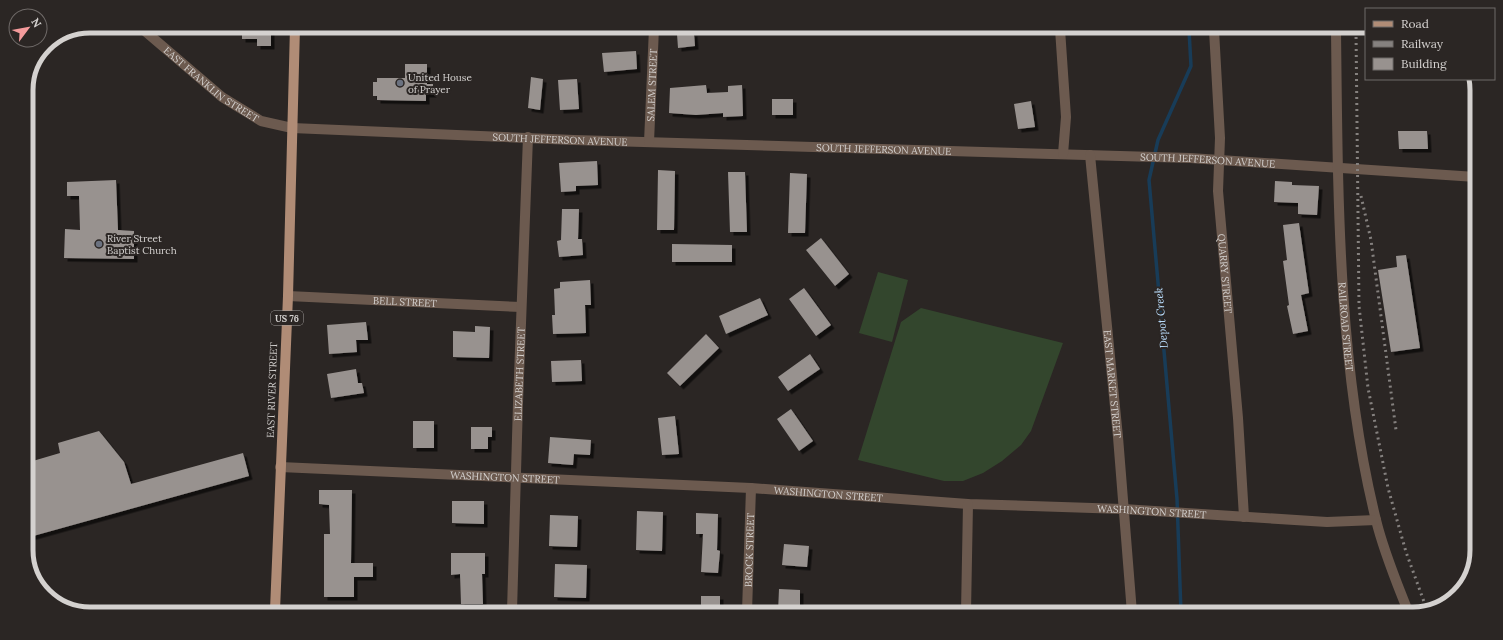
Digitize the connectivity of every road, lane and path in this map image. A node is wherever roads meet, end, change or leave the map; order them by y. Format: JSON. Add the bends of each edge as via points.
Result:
{"nodes":[{"id":1,"x":147,"y":33,"type":"edge"},
{"id":2,"x":295,"y":33,"type":"edge"},
{"id":3,"x":654,"y":33,"type":"edge"},
{"id":4,"x":1060,"y":33,"type":"edge"},
{"id":5,"x":1214,"y":33,"type":"edge"},
{"id":6,"x":1336,"y":33,"type":"edge"},
{"id":7,"x":292,"y":128,"type":"junction"},
{"id":8,"x":528,"y":138,"type":"junction"},
{"id":9,"x":649,"y":142,"type":"junction"},
{"id":10,"x":1063,"y":154,"type":"junction"},
{"id":11,"x":1090,"y":155,"type":"junction"},
{"id":12,"x":1219,"y":160,"type":"junction"},
{"id":13,"x":1339,"y":168,"type":"junction"},
{"id":14,"x":1470,"y":177,"type":"edge"},
{"id":15,"x":288,"y":296,"type":"junction"},
{"id":16,"x":521,"y":307,"type":"junction"},
{"id":17,"x":280,"y":467,"type":"junction"},
{"id":18,"x":516,"y":478,"type":"junction"},
{"id":19,"x":751,"y":488,"type":"junction"},
{"id":20,"x":968,"y":504,"type":"junction"},
{"id":21,"x":1123,"y":509,"type":"junction"},
{"id":22,"x":1244,"y":517,"type":"junction"},
{"id":23,"x":1376,"y":520,"type":"junction"},
{"id":24,"x":275,"y":607,"type":"edge"},
{"id":25,"x":512,"y":607,"type":"edge"},
{"id":26,"x":747,"y":607,"type":"edge"},
{"id":27,"x":966,"y":607,"type":"edge"},
{"id":28,"x":1131,"y":607,"type":"edge"},
{"id":29,"x":1406,"y":607,"type":"edge"}],
"edges":[{"from":1,"to":7,"type":"street","name":"EAST FRANKLIN STREET","via":[[225,99],[261,121]]},
{"from":2,"to":7,"type":"main road","name":"EAST RIVER STREET","number":"US 76"},
{"from":3,"to":9,"type":"street","name":"SALEM STREET"},
{"from":4,"to":10,"type":"street","via":[[1066,117]]},
{"from":5,"to":12,"type":"street","name":"QUARRY STREET"},
{"from":6,"to":13,"type":"street","name":"RAILROAD STREET"},
{"from":7,"to":8,"type":"street","name":"SOUTH JEFFERSON AVENUE"},
{"from":7,"to":15,"type":"main road","name":"EAST RIVER STREET","number":"US 76"},
{"from":8,"to":9,"type":"street","name":"SOUTH JEFFERSON AVENUE"},
{"from":8,"to":16,"type":"street","name":"ELIZABETH STREET"},
{"from":9,"to":10,"type":"street","name":"SOUTH JEFFERSON AVENUE"},
{"from":10,"to":11,"type":"street","name":"SOUTH JEFFERSON AVENUE"},
{"from":11,"to":12,"type":"street","name":"SOUTH JEFFERSON AVENUE"},
{"from":11,"to":21,"type":"street","name":"EAST MARKET STREET"},
{"from":12,"to":13,"type":"street","name":"SOUTH JEFFERSON AVENUE"},
{"from":12,"to":22,"type":"street","name":"QUARRY STREET","via":[[1218,191]]},
{"from":13,"to":14,"type":"street","name":"SOUTH JEFFERSON AVENUE"},
{"from":13,"to":23,"type":"street","name":"RAILROAD STREET","via":[[1344,298],[1353,396]]},
{"from":15,"to":16,"type":"street","name":"BELL STREET"},
{"from":15,"to":17,"type":"main road","name":"EAST RIVER STREET","number":"US 76"},
{"from":16,"to":18,"type":"street","name":"ELIZABETH STREET"},
{"from":17,"to":18,"type":"street","name":"WASHINGTON STREET"},
{"from":17,"to":24,"type":"main road","name":"EAST RIVER STREET","number":"US 76"},
{"from":18,"to":19,"type":"street","name":"WASHINGTON STREET"},
{"from":18,"to":25,"type":"street","name":"ELIZABETH STREET"},
{"from":19,"to":20,"type":"street","name":"WASHINGTON STREET"},
{"from":19,"to":26,"type":"street","name":"BROCK STREET"},
{"from":20,"to":21,"type":"street","name":"WASHINGTON STREET"},
{"from":20,"to":27,"type":"street"},
{"from":21,"to":22,"type":"street","name":"WASHINGTON STREET"},
{"from":21,"to":28,"type":"street","name":"EAST MARKET STREET"},
{"from":22,"to":23,"type":"street","name":"WASHINGTON STREET","via":[[1327,522]]},
{"from":23,"to":29,"type":"street","name":"RAILROAD STREET","via":[[1389,565]]}]}
